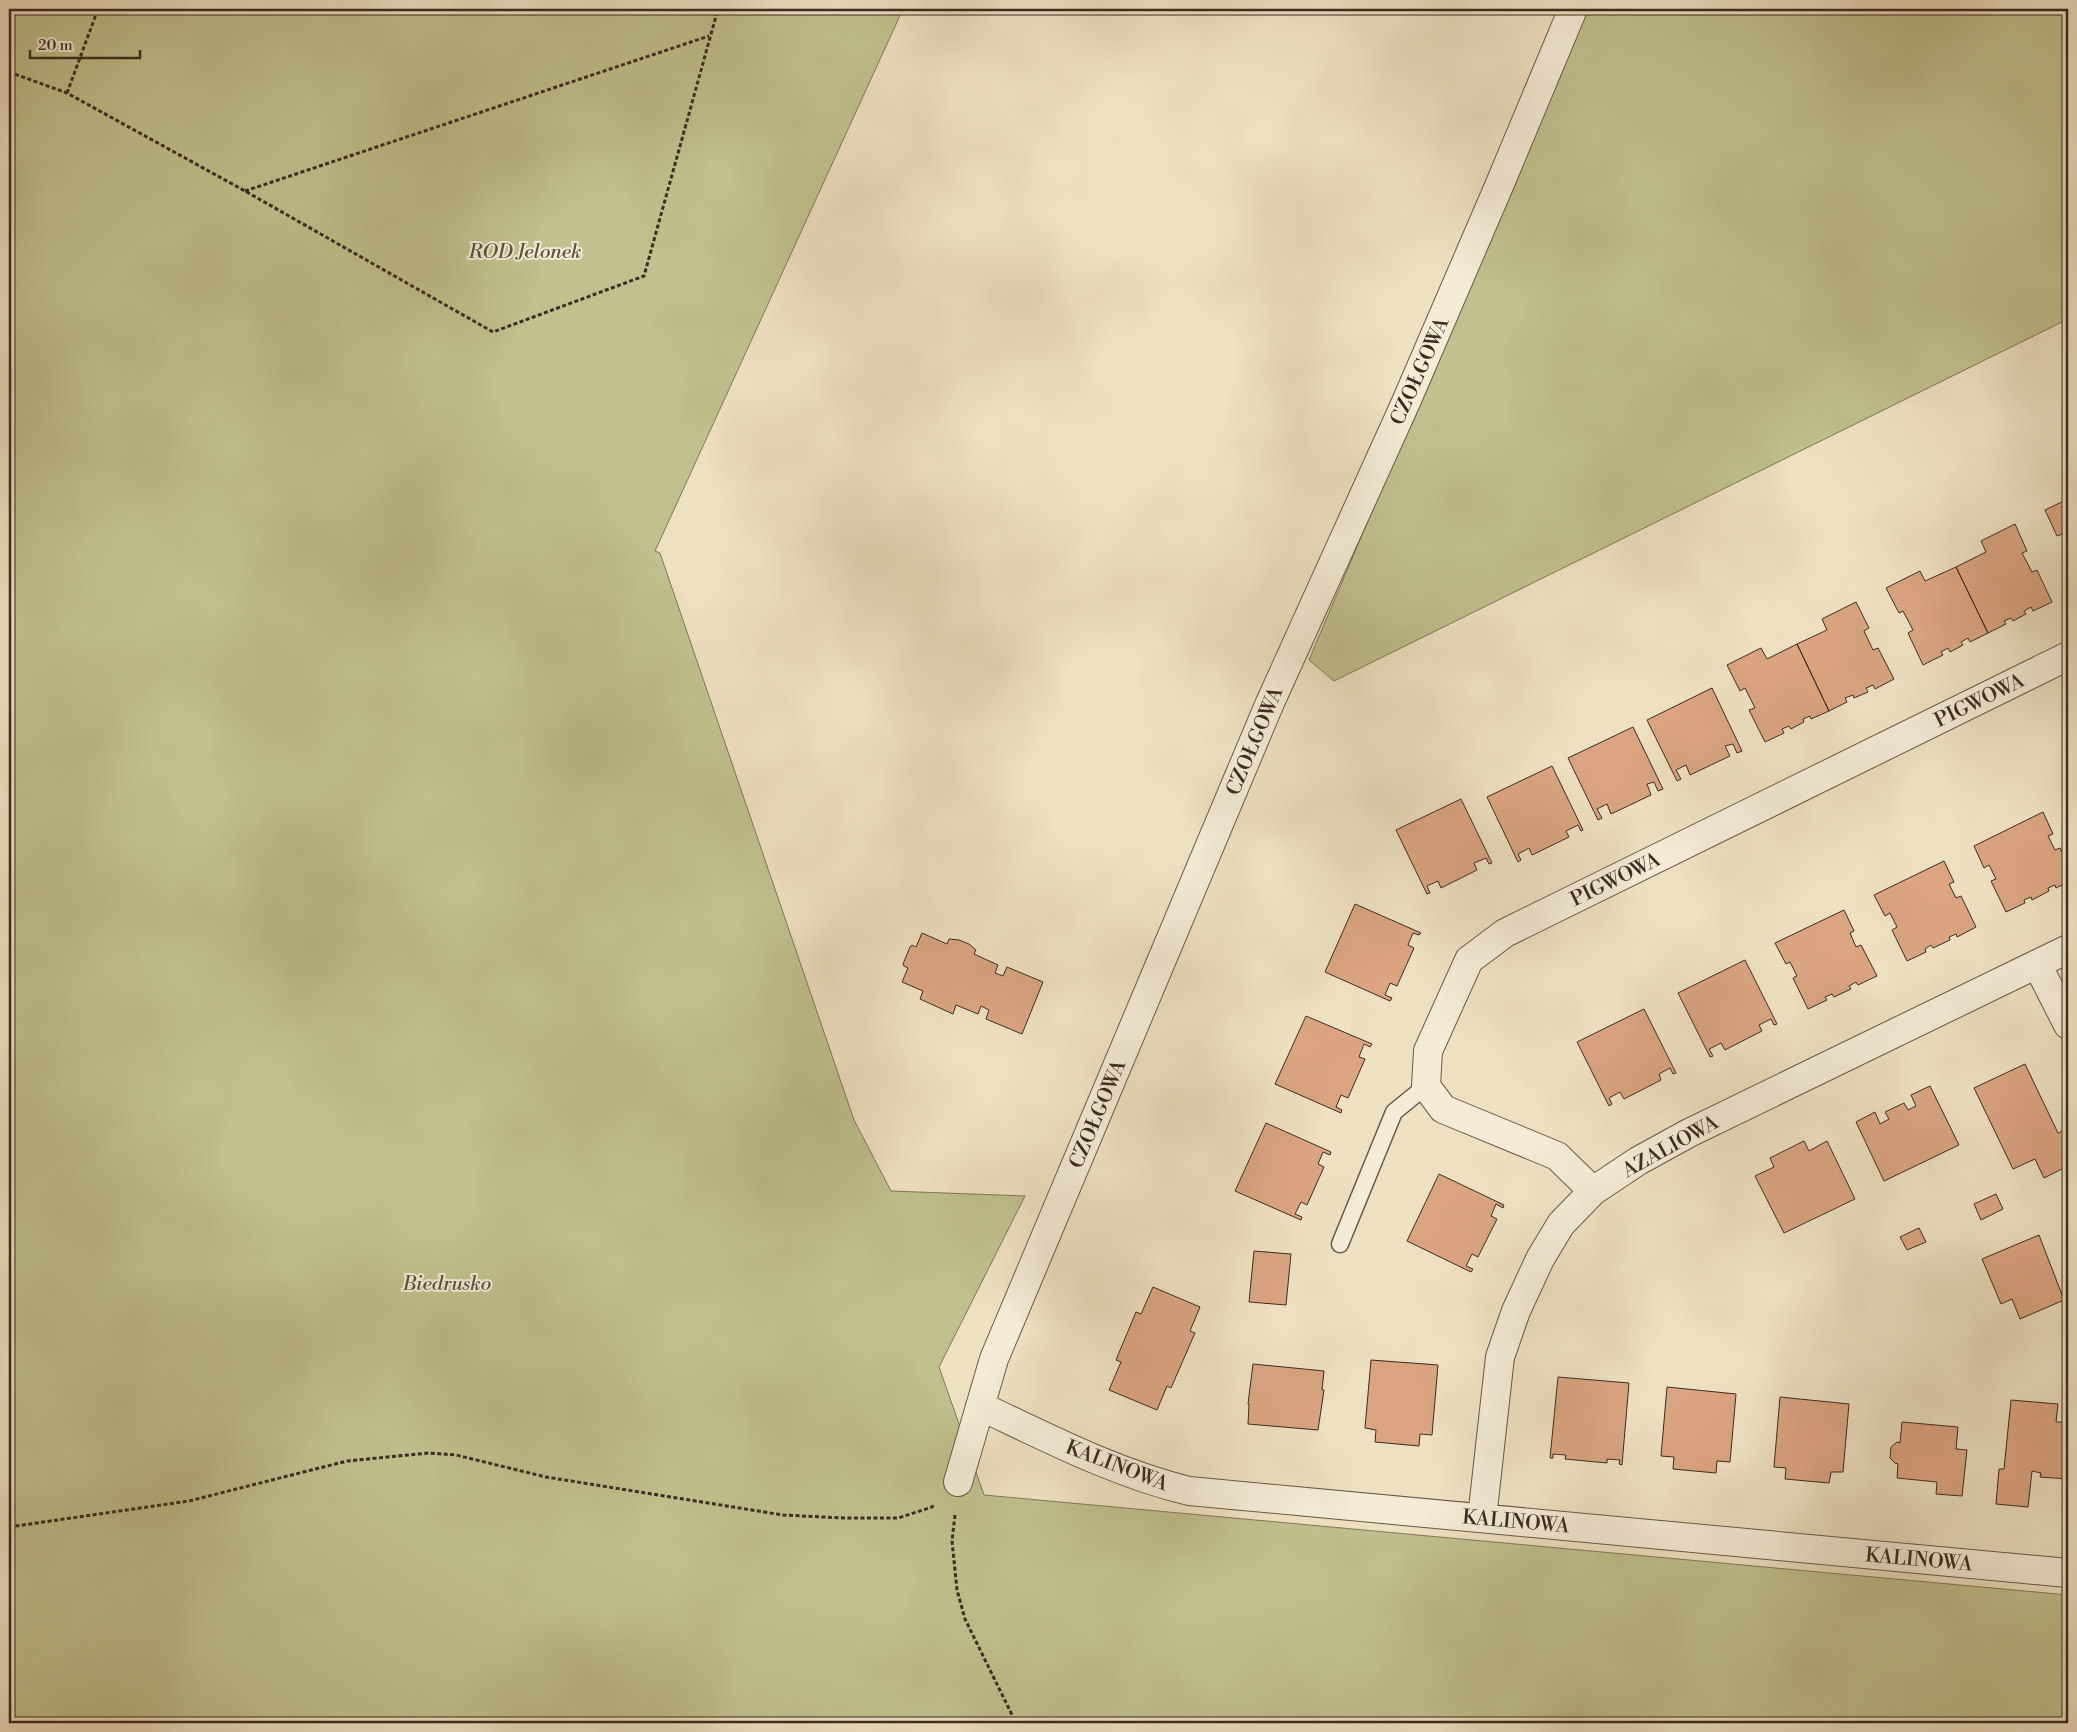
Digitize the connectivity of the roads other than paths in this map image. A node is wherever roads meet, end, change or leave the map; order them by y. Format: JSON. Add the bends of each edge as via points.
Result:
{"nodes":[{"id":1,"x":1573,"y":9,"type":"edge"},
{"id":2,"x":2068,"y":656,"type":"edge"},
{"id":3,"x":2068,"y":949,"type":"edge"},
{"id":4,"x":2037,"y":964,"type":"junction"},
{"id":5,"x":2068,"y":1025,"type":"edge"},
{"id":6,"x":1426,"y":1086,"type":"junction"},
{"id":7,"x":1594,"y":1191,"type":"junction"},
{"id":8,"x":1340,"y":1244,"type":"dead end"},
{"id":9,"x":980,"y":1406,"type":"junction"},
{"id":10,"x":958,"y":1482,"type":"road end"},
{"id":11,"x":1482,"y":1518,"type":"junction"},
{"id":12,"x":2068,"y":1573,"type":"edge"}],
"edges":[{"from":1,"to":9,"type":"street","name":"CZOŁGOWA","via":[[1414,384],[1269,705],[994,1359]]},
{"from":2,"to":6,"type":"street","name":"PIGWOWA","via":[[1506,933],[1469,960],[1428,1051]]},
{"from":3,"to":4,"type":"street","name":"AZALIOWA"},
{"from":4,"to":5,"type":"street"},
{"from":4,"to":7,"type":"street","name":"AZALIOWA","via":[[1690,1133],[1638,1161]]},
{"from":6,"to":7,"type":"street","via":[[1444,1109],[1557,1156]]},
{"from":6,"to":8,"type":"lane","via":[[1394,1112]]},
{"from":7,"to":11,"type":"street","name":"AZALIOWA","via":[[1561,1224],[1540,1259],[1516,1311],[1500,1357]]},
{"from":9,"to":10,"type":"street","name":"CZOŁGOWA"},
{"from":9,"to":11,"type":"street","name":"KALINOWA","via":[[1113,1467],[1152,1482],[1189,1491]]},
{"from":11,"to":12,"type":"street","name":"KALINOWA"}]}
